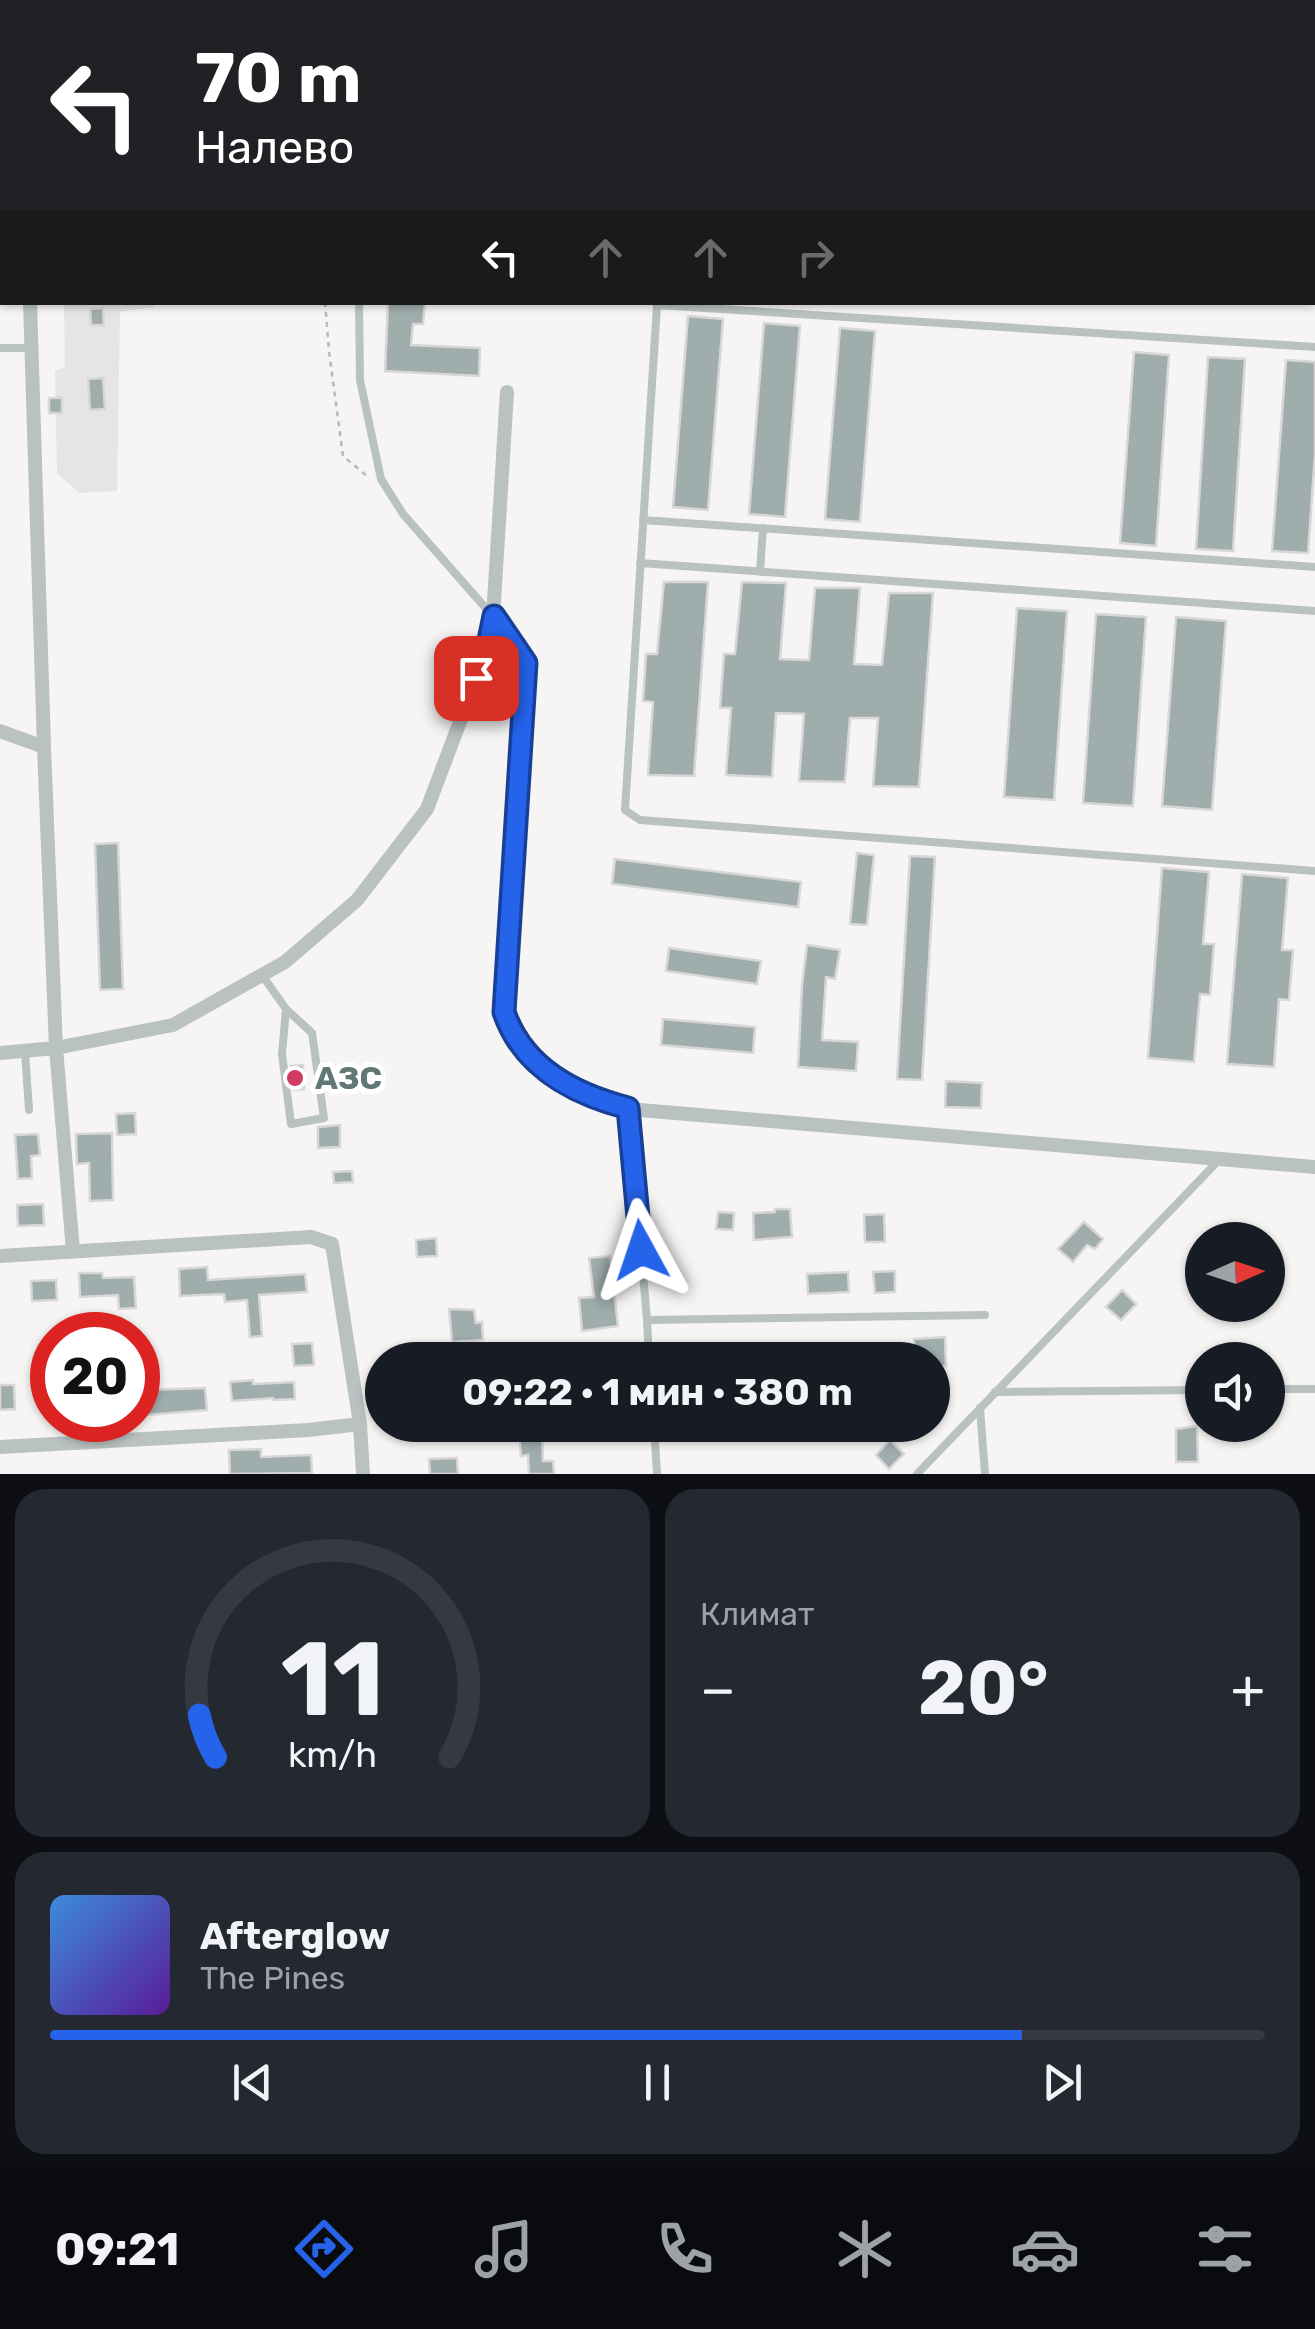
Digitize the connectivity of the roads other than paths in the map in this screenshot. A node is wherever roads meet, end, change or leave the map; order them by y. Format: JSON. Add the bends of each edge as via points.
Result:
{"nodes":[{"id":1,"x":360,"y":305,"type":"edge"},
{"id":2,"x":654,"y":305,"type":"edge"},
{"id":3,"x":669,"y":305,"type":"edge"},
{"id":4,"x":31,"y":310,"type":"edge"},
{"id":5,"x":1315,"y":347,"type":"edge"},
{"id":6,"x":0,"y":348,"type":"edge"},
{"id":7,"x":32,"y":348,"type":"junction"},
{"id":8,"x":506,"y":392,"type":"dead end"},
{"id":9,"x":643,"y":520,"type":"junction"},
{"id":10,"x":763,"y":528,"type":"junction"},
{"id":11,"x":640,"y":563,"type":"junction"},
{"id":12,"x":1315,"y":567,"type":"edge"},
{"id":13,"x":760,"y":572,"type":"junction"},
{"id":14,"x":1315,"y":611,"type":"edge"},
{"id":15,"x":494,"y":616,"type":"junction"},
{"id":16,"x":0,"y":731,"type":"edge"},
{"id":17,"x":44,"y":746,"type":"junction"},
{"id":18,"x":1315,"y":870,"type":"edge"},
{"id":19,"x":262,"y":974,"type":"junction"},
{"id":20,"x":286,"y":1008,"type":"junction"},
{"id":21,"x":56,"y":1048,"type":"junction"},
{"id":22,"x":25,"y":1052,"type":"junction"},
{"id":23,"x":0,"y":1053,"type":"edge"},
{"id":24,"x":628,"y":1108,"type":"junction"},
{"id":25,"x":29,"y":1110,"type":"dead end"},
{"id":26,"x":1220,"y":1159,"type":"junction"},
{"id":27,"x":1315,"y":1167,"type":"edge"},
{"id":28,"x":73,"y":1251,"type":"junction"},
{"id":29,"x":0,"y":1256,"type":"edge"},
{"id":30,"x":985,"y":1315,"type":"dead end"},
{"id":31,"x":647,"y":1320,"type":"junction"},
{"id":32,"x":649,"y":1342,"type":"edge"},
{"id":33,"x":1285,"y":1389,"type":"edge"},
{"id":34,"x":1315,"y":1389,"type":"edge"},
{"id":35,"x":1185,"y":1390,"type":"edge"},
{"id":36,"x":996,"y":1392,"type":"junction"},
{"id":37,"x":980,"y":1408,"type":"junction"},
{"id":38,"x":360,"y":1424,"type":"junction"},
{"id":39,"x":655,"y":1442,"type":"edge"},
{"id":40,"x":0,"y":1447,"type":"edge"},
{"id":41,"x":364,"y":1474,"type":"edge"},
{"id":42,"x":657,"y":1474,"type":"edge"},
{"id":43,"x":917,"y":1474,"type":"edge"},
{"id":44,"x":984,"y":1474,"type":"edge"}],
"edges":[{"from":1,"to":15,"type":"lane","via":[[360,380],[382,480],[403,514]]},
{"from":2,"to":9,"type":"lane"},
{"from":3,"to":5,"type":"lane"},
{"from":4,"to":7,"type":"street"},
{"from":6,"to":7,"type":"lane"},
{"from":7,"to":17,"type":"street"},
{"from":8,"to":15,"type":"street"},
{"from":9,"to":10,"type":"lane"},
{"from":9,"to":11,"type":"lane"},
{"from":10,"to":12,"type":"lane"},
{"from":10,"to":13,"type":"lane"},
{"from":11,"to":13,"type":"lane"},
{"from":11,"to":18,"type":"lane","via":[[625,810],[640,820]]},
{"from":13,"to":14,"type":"lane"},
{"from":15,"to":19,"type":"street","via":[[427,809],[357,900]]},
{"from":15,"to":24,"type":"street","via":[[526,663],[504,1012],[534,1062],[568,1087]]},
{"from":16,"to":17,"type":"street"},
{"from":17,"to":21,"type":"street"},
{"from":19,"to":20,"type":"lane"},
{"from":19,"to":21,"type":"street","via":[[173,1026]]},
{"from":20,"to":20,"type":"lane","via":[[282,1054],[290,1124],[324,1118],[312,1033]]},
{"from":21,"to":22,"type":"street"},
{"from":21,"to":28,"type":"street"},
{"from":22,"to":23,"type":"street"},
{"from":22,"to":25,"type":"lane"},
{"from":24,"to":26,"type":"street"},
{"from":24,"to":31,"type":"lane"},
{"from":26,"to":27,"type":"street"},
{"from":26,"to":36,"type":"lane"},
{"from":28,"to":29,"type":"street"},
{"from":28,"to":38,"type":"street","via":[[311,1238],[332,1244]]},
{"from":30,"to":31,"type":"lane"},
{"from":31,"to":32,"type":"lane"},
{"from":33,"to":34,"type":"lane"},
{"from":35,"to":36,"type":"lane"},
{"from":36,"to":37,"type":"lane"},
{"from":37,"to":43,"type":"lane"},
{"from":37,"to":44,"type":"lane"},
{"from":38,"to":40,"type":"street"},
{"from":38,"to":41,"type":"street"},
{"from":39,"to":42,"type":"lane"}]}
